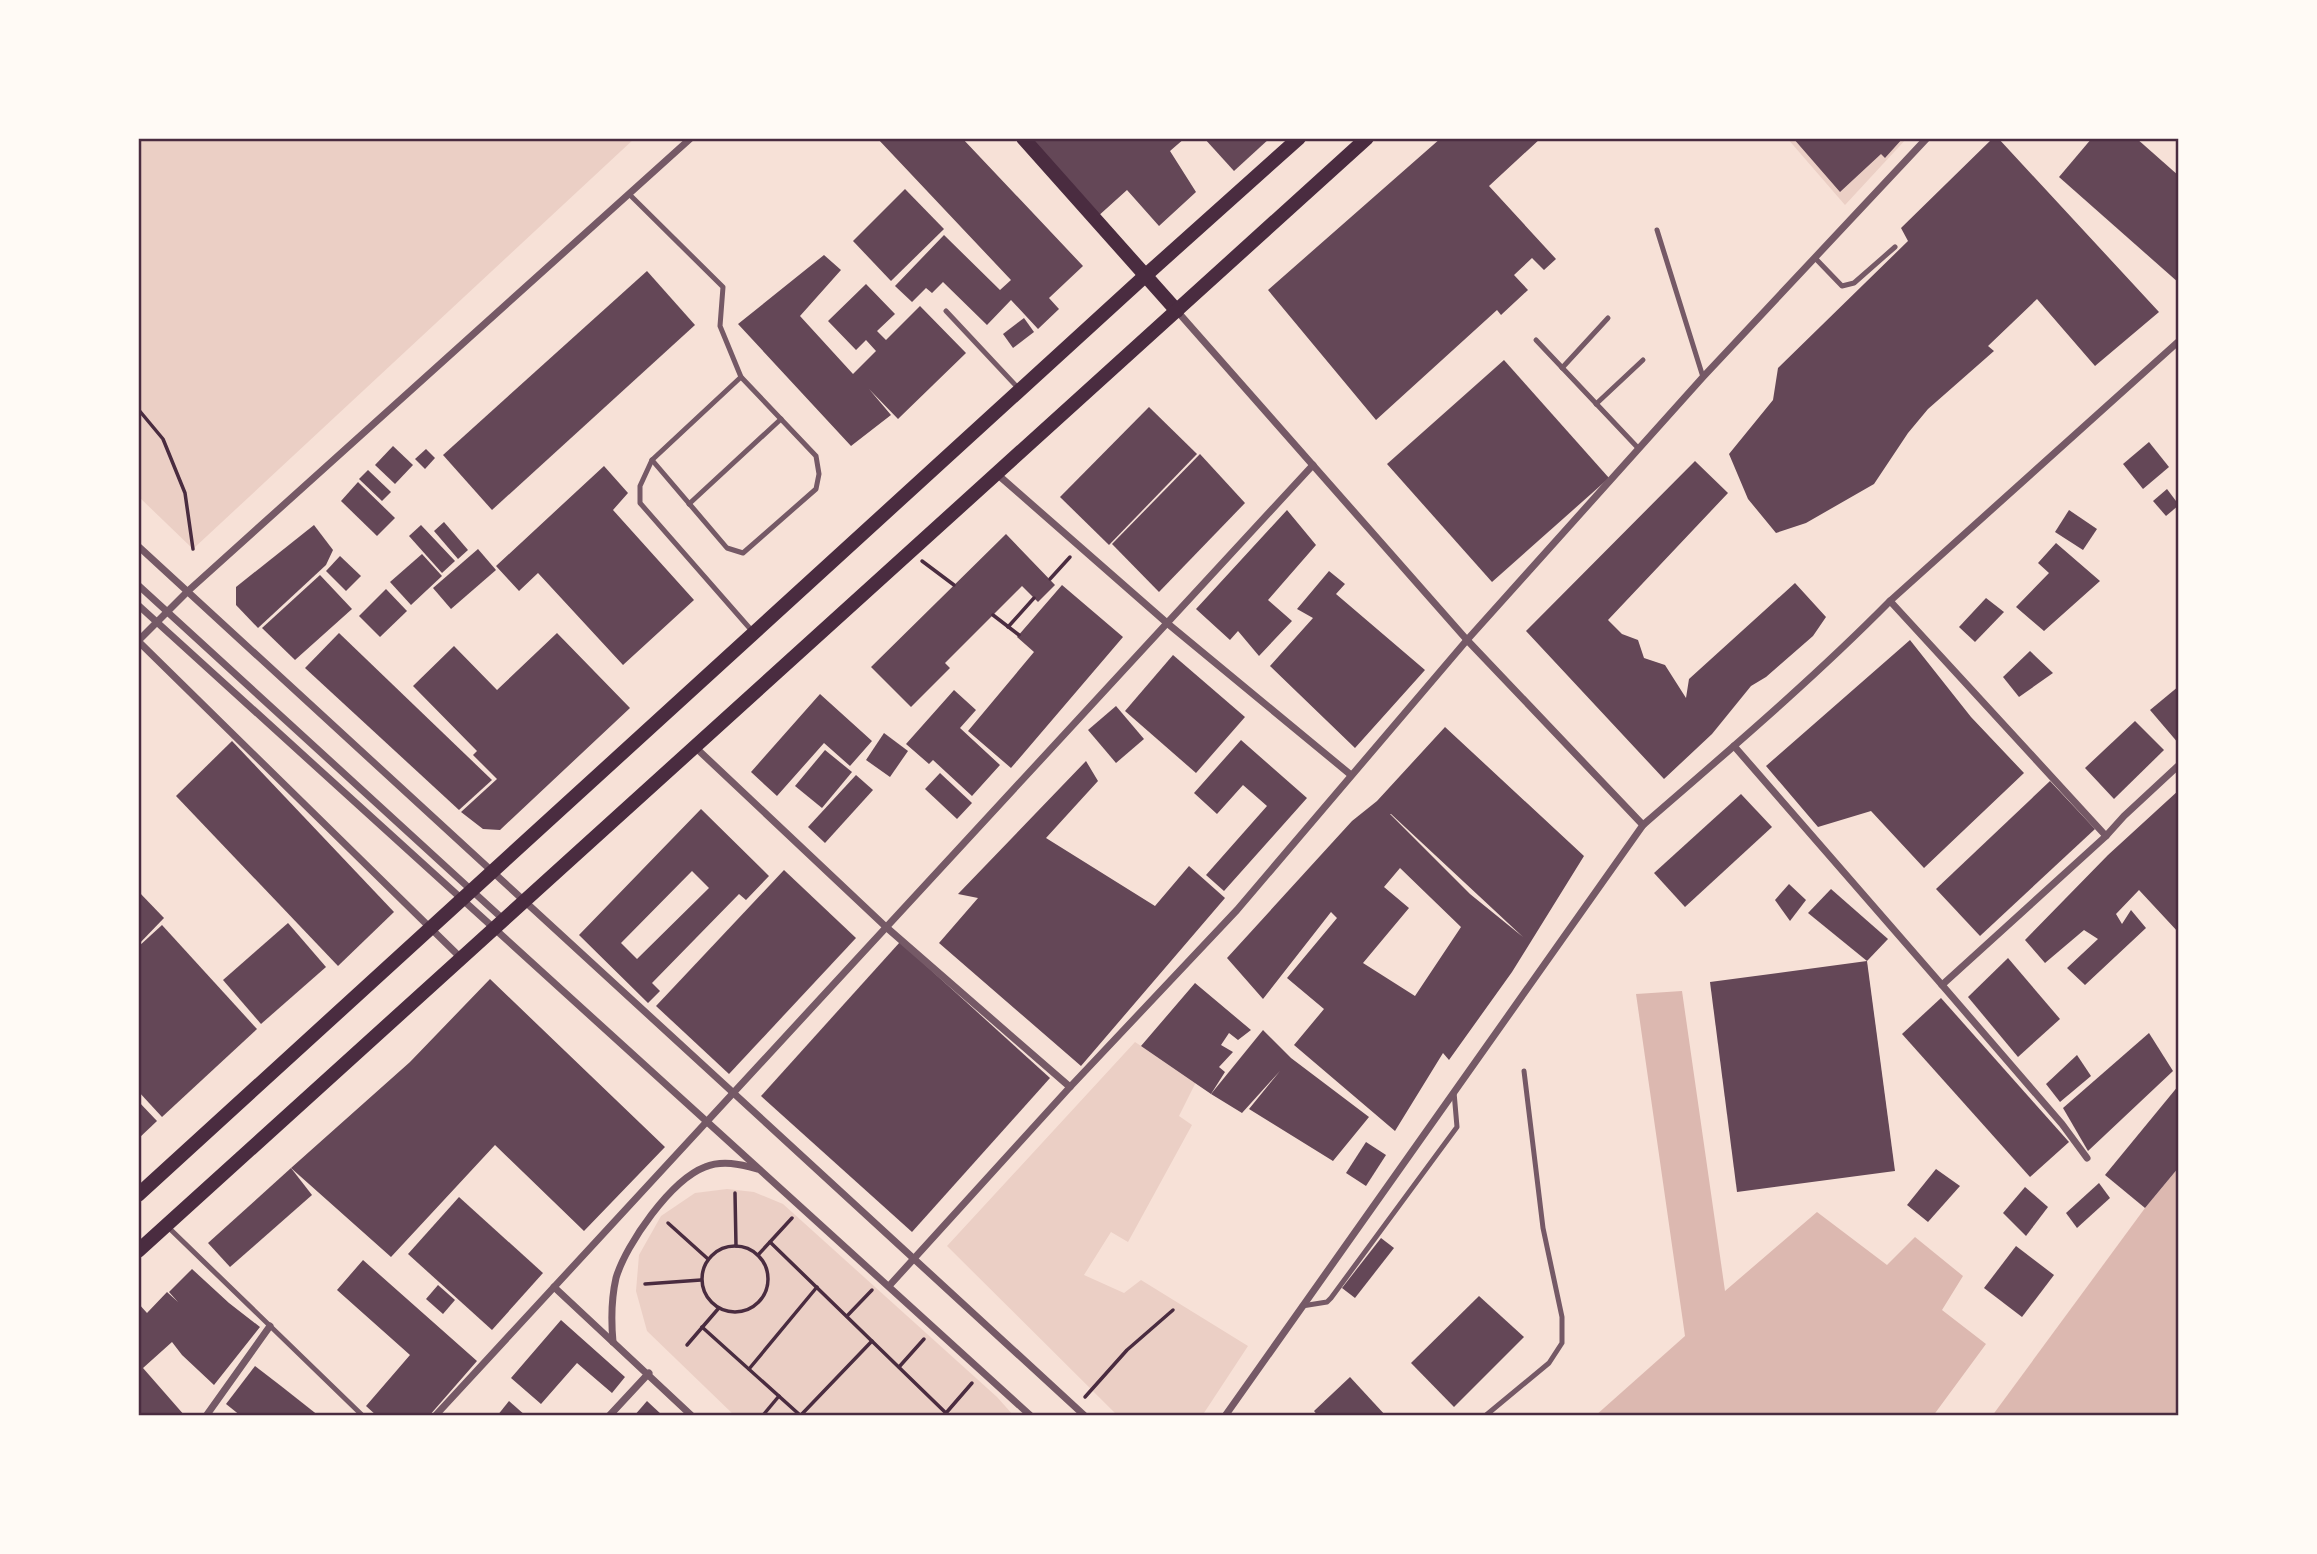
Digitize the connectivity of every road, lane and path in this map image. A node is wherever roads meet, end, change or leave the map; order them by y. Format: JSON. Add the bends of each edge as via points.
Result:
{"nodes":[{"id":1,"x":143,"y":138,"type":"edge"},
{"id":2,"x":691,"y":138,"type":"edge"},
{"id":3,"x":1023,"y":138,"type":"edge"},
{"id":4,"x":1299,"y":138,"type":"edge"},
{"id":5,"x":1367,"y":138,"type":"edge"},
{"id":6,"x":1927,"y":138,"type":"edge"},
{"id":7,"x":138,"y":141,"type":"edge"},
{"id":8,"x":629,"y":194,"type":"junction"},
{"id":9,"x":1657,"y":230,"type":"dead end"},
{"id":10,"x":1895,"y":247,"type":"dead end"},
{"id":11,"x":1816,"y":259,"type":"junction"},
{"id":12,"x":1146,"y":275,"type":"junction"},
{"id":13,"x":946,"y":311,"type":"dead end"},
{"id":14,"x":1177,"y":312,"type":"junction"},
{"id":15,"x":1608,"y":318,"type":"dead end"},
{"id":16,"x":1536,"y":340,"type":"dead end"},
{"id":17,"x":2179,"y":341,"type":"edge"},
{"id":18,"x":1643,"y":360,"type":"dead end"},
{"id":19,"x":1562,"y":368,"type":"junction"},
{"id":20,"x":741,"y":377,"type":"junction"},
{"id":21,"x":1703,"y":377,"type":"junction"},
{"id":22,"x":1020,"y":390,"type":"junction"},
{"id":23,"x":1596,"y":404,"type":"junction"},
{"id":24,"x":138,"y":409,"type":"edge"},
{"id":25,"x":781,"y":419,"type":"junction"},
{"id":26,"x":1639,"y":449,"type":"junction"},
{"id":27,"x":652,"y":460,"type":"junction"},
{"id":28,"x":1312,"y":465,"type":"junction"},
{"id":29,"x":997,"y":474,"type":"junction"},
{"id":30,"x":689,"y":504,"type":"junction"},
{"id":31,"x":138,"y":546,"type":"edge"},
{"id":32,"x":1080,"y":546,"type":"junction"},
{"id":33,"x":193,"y":549,"type":"dead end"},
{"id":34,"x":911,"y":552,"type":"junction"},
{"id":35,"x":1050,"y":579,"type":"dead end"},
{"id":36,"x":138,"y":585,"type":"edge"},
{"id":37,"x":954,"y":586,"type":"dead end"},
{"id":38,"x":188,"y":591,"type":"junction"},
{"id":39,"x":1034,"y":598,"type":"dead end"},
{"id":40,"x":1890,"y":601,"type":"junction"},
{"id":41,"x":138,"y":606,"type":"edge"},
{"id":42,"x":167,"y":612,"type":"junction"},
{"id":43,"x":993,"y":615,"type":"dead end"},
{"id":44,"x":157,"y":623,"type":"junction"},
{"id":45,"x":1167,"y":623,"type":"junction"},
{"id":46,"x":1008,"y":627,"type":"junction"},
{"id":47,"x":755,"y":634,"type":"junction"},
{"id":48,"x":1019,"y":635,"type":"dead end"},
{"id":49,"x":1467,"y":640,"type":"junction"},
{"id":50,"x":138,"y":641,"type":"edge"},
{"id":51,"x":1734,"y":746,"type":"junction"},
{"id":52,"x":695,"y":747,"type":"junction"},
{"id":53,"x":2179,"y":765,"type":"edge"},
{"id":54,"x":1351,"y":775,"type":"junction"},
{"id":55,"x":1643,"y":825,"type":"junction"},
{"id":56,"x":2106,"y":836,"type":"junction"},
{"id":57,"x":493,"y":871,"type":"junction"},
{"id":58,"x":467,"y":895,"type":"junction"},
{"id":59,"x":525,"y":901,"type":"junction"},
{"id":60,"x":499,"y":925,"type":"junction"},
{"id":61,"x":886,"y":927,"type":"junction"},
{"id":62,"x":430,"y":928,"type":"junction"},
{"id":63,"x":461,"y":959,"type":"junction"},
{"id":64,"x":1942,"y":985,"type":"junction"},
{"id":65,"x":1524,"y":1071,"type":"dead end"},
{"id":66,"x":1070,"y":1087,"type":"junction"},
{"id":67,"x":1454,"y":1091,"type":"junction"},
{"id":68,"x":734,"y":1093,"type":"junction"},
{"id":69,"x":707,"y":1121,"type":"junction"},
{"id":70,"x":2087,"y":1158,"type":"dead end"},
{"id":71,"x":761,"y":1170,"type":"junction"},
{"id":72,"x":735,"y":1193,"type":"dead end"},
{"id":73,"x":138,"y":1195,"type":"edge"},
{"id":74,"x":792,"y":1218,"type":"dead end"},
{"id":75,"x":668,"y":1223,"type":"dead end"},
{"id":76,"x":166,"y":1225,"type":"junction"},
{"id":77,"x":770,"y":1242,"type":"junction"},
{"id":78,"x":736,"y":1246,"type":"junction"},
{"id":79,"x":138,"y":1251,"type":"edge"},
{"id":80,"x":758,"y":1255,"type":"junction"},
{"id":81,"x":914,"y":1258,"type":"junction"},
{"id":82,"x":708,"y":1259,"type":"junction"},
{"id":83,"x":701,"y":1280,"type":"junction"},
{"id":84,"x":645,"y":1284,"type":"dead end"},
{"id":85,"x":889,"y":1286,"type":"junction"},
{"id":86,"x":554,"y":1287,"type":"junction"},
{"id":87,"x":817,"y":1287,"type":"junction"},
{"id":88,"x":873,"y":1290,"type":"dead end"},
{"id":89,"x":1302,"y":1306,"type":"junction"},
{"id":90,"x":718,"y":1309,"type":"junction"},
{"id":91,"x":1173,"y":1310,"type":"dead end"},
{"id":92,"x":847,"y":1316,"type":"junction"},
{"id":93,"x":270,"y":1326,"type":"junction"},
{"id":94,"x":702,"y":1327,"type":"junction"},
{"id":95,"x":924,"y":1339,"type":"dead end"},
{"id":96,"x":872,"y":1341,"type":"junction"},
{"id":97,"x":613,"y":1342,"type":"junction"},
{"id":98,"x":687,"y":1345,"type":"dead end"},
{"id":99,"x":899,"y":1367,"type":"junction"},
{"id":100,"x":749,"y":1370,"type":"junction"},
{"id":101,"x":982,"y":1371,"type":"junction"},
{"id":102,"x":649,"y":1373,"type":"junction"},
{"id":103,"x":779,"y":1396,"type":"junction"},
{"id":104,"x":1076,"y":1407,"type":"junction"},
{"id":105,"x":764,"y":1413,"type":"dead end"},
{"id":106,"x":948,"y":1414,"type":"edge"},
{"id":107,"x":801,"y":1415,"type":"edge"},
{"id":108,"x":206,"y":1416,"type":"edge"},
{"id":109,"x":363,"y":1416,"type":"edge"},
{"id":110,"x":435,"y":1416,"type":"edge"},
{"id":111,"x":609,"y":1416,"type":"edge"},
{"id":112,"x":692,"y":1416,"type":"edge"},
{"id":113,"x":1031,"y":1416,"type":"edge"},
{"id":114,"x":1085,"y":1416,"type":"edge"},
{"id":115,"x":1225,"y":1416,"type":"edge"},
{"id":116,"x":1485,"y":1416,"type":"edge"}],
"edges":[{"from":1,"to":7,"type":"path"},
{"from":2,"to":8,"type":"street"},
{"from":3,"to":12,"type":"main road"},
{"from":4,"to":12,"type":"main road"},
{"from":5,"to":14,"type":"main road"},
{"from":6,"to":11,"type":"street"},
{"from":8,"to":20,"type":"lane","via":[[723,287],[720,326]]},
{"from":8,"to":38,"type":"street"},
{"from":9,"to":21,"type":"lane"},
{"from":10,"to":11,"type":"lane","via":[[1854,283],[1842,286]]},
{"from":11,"to":21,"type":"street"},
{"from":12,"to":14,"type":"main road"},
{"from":12,"to":22,"type":"main road"},
{"from":13,"to":22,"type":"lane"},
{"from":14,"to":28,"type":"street"},
{"from":14,"to":29,"type":"main road"},
{"from":15,"to":19,"type":"lane"},
{"from":16,"to":19,"type":"lane"},
{"from":17,"to":40,"type":"street"},
{"from":18,"to":23,"type":"lane"},
{"from":19,"to":23,"type":"lane"},
{"from":20,"to":25,"type":"lane"},
{"from":20,"to":27,"type":"lane"},
{"from":21,"to":26,"type":"street"},
{"from":22,"to":47,"type":"main road"},
{"from":23,"to":26,"type":"lane"},
{"from":24,"to":33,"type":"path","via":[[163,439],[185,493]]},
{"from":25,"to":30,"type":"lane"},
{"from":25,"to":30,"type":"lane","via":[[816,456],[820,474],[816,489],[743,553],[727,548]]},
{"from":26,"to":49,"type":"street"},
{"from":27,"to":30,"type":"lane"},
{"from":27,"to":47,"type":"lane","via":[[640,486],[640,503]]},
{"from":28,"to":45,"type":"street"},
{"from":28,"to":49,"type":"street"},
{"from":29,"to":32,"type":"street"},
{"from":29,"to":34,"type":"main road"},
{"from":31,"to":38,"type":"street"},
{"from":32,"to":35,"type":"path"},
{"from":32,"to":45,"type":"street"},
{"from":34,"to":37,"type":"path"},
{"from":34,"to":52,"type":"main road"},
{"from":36,"to":42,"type":"street"},
{"from":38,"to":42,"type":"street"},
{"from":38,"to":57,"type":"street"},
{"from":39,"to":46,"type":"path"},
{"from":40,"to":51,"type":"street"},
{"from":40,"to":56,"type":"street"},
{"from":41,"to":44,"type":"street"},
{"from":42,"to":44,"type":"street"},
{"from":42,"to":58,"type":"street"},
{"from":43,"to":46,"type":"path"},
{"from":44,"to":50,"type":"street"},
{"from":44,"to":58,"type":"street"},
{"from":45,"to":54,"type":"street"},
{"from":45,"to":61,"type":"street"},
{"from":46,"to":48,"type":"path"},
{"from":47,"to":57,"type":"main road"},
{"from":49,"to":54,"type":"street"},
{"from":49,"to":55,"type":"street"},
{"from":50,"to":62,"type":"street"},
{"from":51,"to":55,"type":"street"},
{"from":51,"to":64,"type":"street"},
{"from":52,"to":59,"type":"main road"},
{"from":52,"to":61,"type":"street"},
{"from":53,"to":56,"type":"street"},
{"from":54,"to":66,"type":"street","via":[[1237,910]]},
{"from":55,"to":67,"type":"street"},
{"from":56,"to":64,"type":"street"},
{"from":57,"to":58,"type":"main road"},
{"from":57,"to":59,"type":"street"},
{"from":58,"to":60,"type":"street"},
{"from":58,"to":60,"type":"street"},
{"from":58,"to":62,"type":"main road"},
{"from":59,"to":60,"type":"main road"},
{"from":59,"to":68,"type":"street"},
{"from":60,"to":63,"type":"main road"},
{"from":60,"to":69,"type":"street"},
{"from":61,"to":66,"type":"street"},
{"from":61,"to":68,"type":"street"},
{"from":62,"to":63,"type":"street"},
{"from":62,"to":73,"type":"main road"},
{"from":63,"to":76,"type":"main road"},
{"from":64,"to":70,"type":"street"},
{"from":65,"to":116,"type":"lane","via":[[1543,1228],[1563,1329],[1558,1353]]},
{"from":66,"to":81,"type":"street"},
{"from":67,"to":89,"type":"street"},
{"from":67,"to":89,"type":"lane","via":[[1457,1127],[1327,1302]]},
{"from":68,"to":69,"type":"street"},
{"from":68,"to":81,"type":"street"},
{"from":69,"to":71,"type":"street"},
{"from":69,"to":86,"type":"street"},
{"from":71,"to":85,"type":"street"},
{"from":71,"to":97,"type":"street","via":[[734,1163],[705,1166],[657,1205],[617,1276],[611,1309]]},
{"from":72,"to":78,"type":"path"},
{"from":74,"to":77,"type":"path"},
{"from":75,"to":82,"type":"path"},
{"from":76,"to":79,"type":"main road"},
{"from":76,"to":93,"type":"lane"},
{"from":77,"to":80,"type":"path"},
{"from":77,"to":87,"type":"path"},
{"from":78,"to":80,"type":"path"},
{"from":78,"to":82,"type":"path"},
{"from":80,"to":90,"type":"path","via":[[768,1271],[760,1302],[741,1313]]},
{"from":81,"to":85,"type":"street"},
{"from":81,"to":104,"type":"street"},
{"from":82,"to":83,"type":"path"},
{"from":83,"to":84,"type":"path"},
{"from":83,"to":90,"type":"path","via":[[709,1302]]},
{"from":85,"to":101,"type":"street"},
{"from":86,"to":97,"type":"street"},
{"from":86,"to":110,"type":"street"},
{"from":87,"to":92,"type":"path"},
{"from":87,"to":100,"type":"path"},
{"from":88,"to":92,"type":"path"},
{"from":89,"to":115,"type":"street"},
{"from":90,"to":94,"type":"path"},
{"from":91,"to":104,"type":"path","via":[[1127,1350]]},
{"from":92,"to":96,"type":"path"},
{"from":93,"to":108,"type":"street"},
{"from":93,"to":109,"type":"lane"},
{"from":94,"to":98,"type":"path"},
{"from":94,"to":100,"type":"path"},
{"from":95,"to":99,"type":"path"},
{"from":96,"to":99,"type":"path"},
{"from":96,"to":107,"type":"path"},
{"from":97,"to":102,"type":"street"},
{"from":99,"to":106,"type":"path"},
{"from":100,"to":103,"type":"path"},
{"from":101,"to":106,"type":"path"},
{"from":101,"to":113,"type":"street"},
{"from":102,"to":111,"type":"street"},
{"from":102,"to":112,"type":"street"},
{"from":103,"to":105,"type":"path"},
{"from":103,"to":107,"type":"path"},
{"from":104,"to":114,"type":"street"}]}
